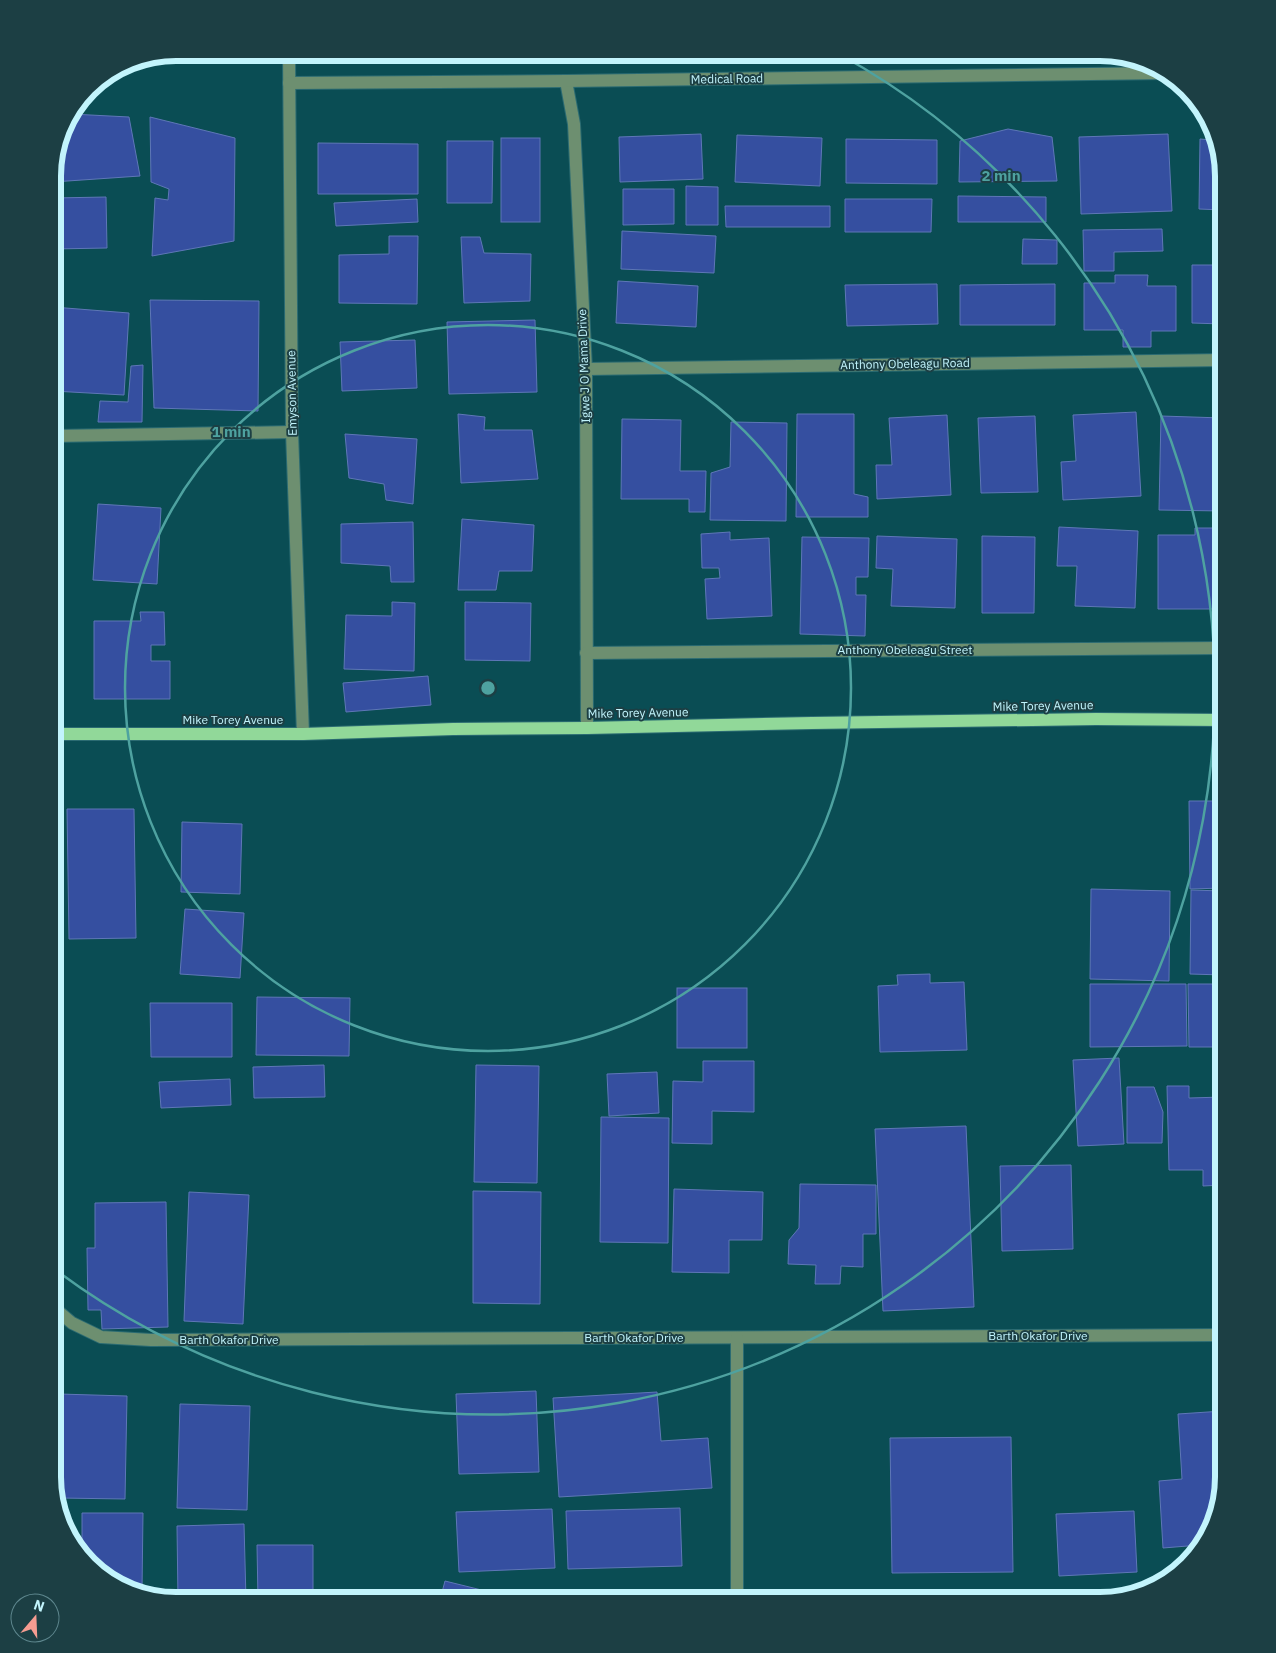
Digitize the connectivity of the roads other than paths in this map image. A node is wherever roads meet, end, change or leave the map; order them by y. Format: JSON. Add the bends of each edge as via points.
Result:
{"nodes":[{"id":1,"x":289,"y":61,"type":"edge"},
{"id":2,"x":1150,"y":73,"type":"edge"},
{"id":3,"x":566,"y":81,"type":"junction"},
{"id":4,"x":289,"y":83,"type":"junction"},
{"id":5,"x":1215,"y":360,"type":"edge"},
{"id":6,"x":586,"y":369,"type":"junction"},
{"id":7,"x":292,"y":432,"type":"junction"},
{"id":8,"x":61,"y":436,"type":"edge"},
{"id":9,"x":1215,"y":648,"type":"edge"},
{"id":10,"x":586,"y":652,"type":"junction"},
{"id":11,"x":1215,"y":720,"type":"edge"},
{"id":12,"x":587,"y":728,"type":"junction"},
{"id":13,"x":61,"y":734,"type":"edge"},
{"id":14,"x":303,"y":734,"type":"junction"},
{"id":15,"x":61,"y":1314,"type":"edge"},
{"id":16,"x":1215,"y":1335,"type":"edge"},
{"id":17,"x":737,"y":1338,"type":"junction"},
{"id":18,"x":737,"y":1592,"type":"edge"}],
"edges":[{"from":1,"to":4,"type":"street","name":"Emyson Avenue"},
{"from":2,"to":3,"type":"street","name":"Medical Road"},
{"from":3,"to":4,"type":"street","name":"Medical Road"},
{"from":3,"to":6,"type":"street","name":"Igwe J O Mama Drive","via":[[574,124]]},
{"from":4,"to":7,"type":"street","name":"Emyson Avenue"},
{"from":5,"to":6,"type":"street","name":"Anthony Obeleagu Road"},
{"from":6,"to":10,"type":"street","name":"Igwe J O Mama Drive"},
{"from":7,"to":8,"type":"street"},
{"from":7,"to":14,"type":"street","name":"Emyson Avenue"},
{"from":9,"to":10,"type":"street","name":"Anthony Obeleagu Street"},
{"from":10,"to":12,"type":"street","name":"Igwe J O Mama Drive"},
{"from":11,"to":12,"type":"main road","name":"Mike Torey Avenue"},
{"from":12,"to":14,"type":"main road","name":"Mike Torey Avenue"},
{"from":13,"to":14,"type":"main road","name":"Mike Torey Avenue"},
{"from":15,"to":17,"type":"street","name":"Barth Okafor Drive","via":[[101,1337],[151,1340]]},
{"from":16,"to":17,"type":"street","name":"Barth Okafor Drive"},
{"from":17,"to":18,"type":"street"}]}
